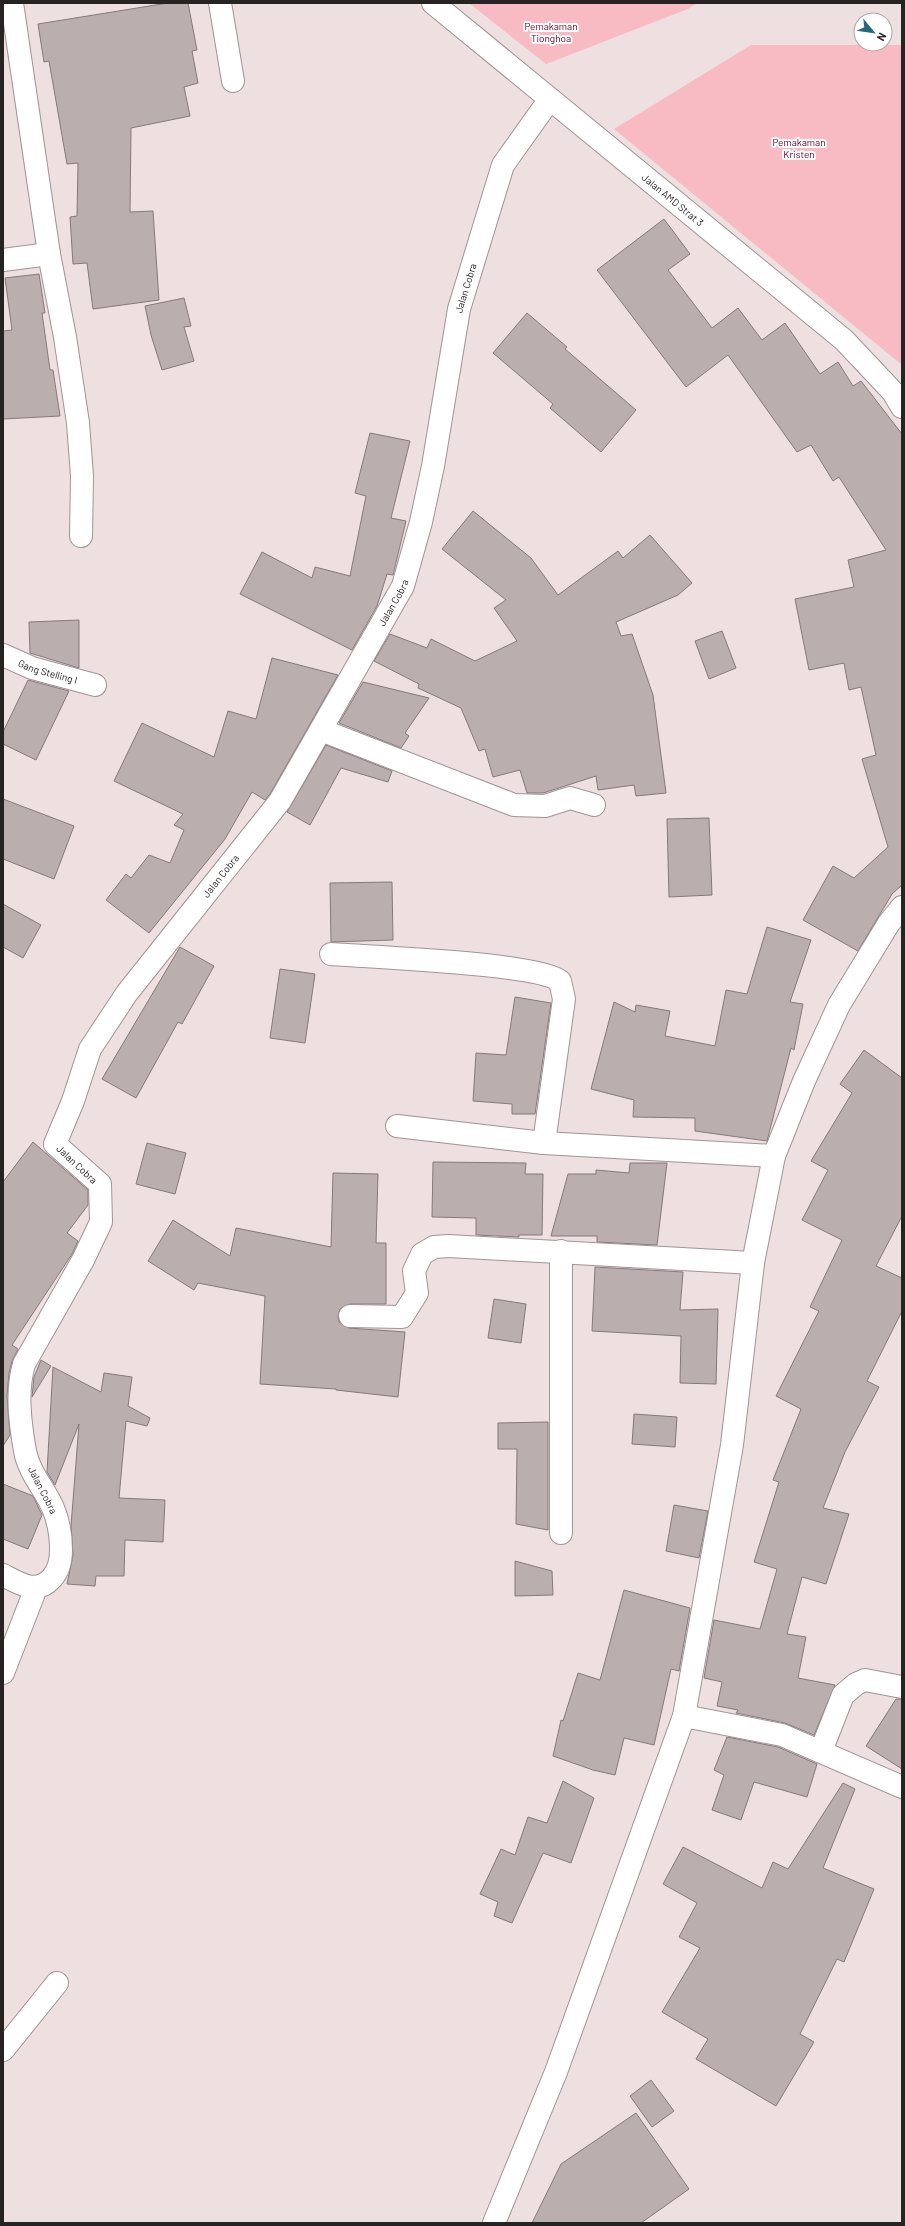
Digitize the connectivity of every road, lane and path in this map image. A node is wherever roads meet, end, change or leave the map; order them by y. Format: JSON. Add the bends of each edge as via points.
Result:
{"nodes":[{"id":1,"x":12,"y":3,"type":"edge"},
{"id":2,"x":220,"y":3,"type":"edge"},
{"id":3,"x":433,"y":3,"type":"edge"},
{"id":4,"x":233,"y":81,"type":"dead end"},
{"id":5,"x":550,"y":99,"type":"junction"},
{"id":6,"x":49,"y":254,"type":"junction"},
{"id":7,"x":3,"y":260,"type":"edge"},
{"id":8,"x":902,"y":407,"type":"edge"},
{"id":9,"x":81,"y":536,"type":"dead end"},
{"id":10,"x":3,"y":655,"type":"edge"},
{"id":11,"x":95,"y":685,"type":"dead end"},
{"id":12,"x":321,"y":730,"type":"junction"},
{"id":13,"x":594,"y":806,"type":"dead end"},
{"id":14,"x":902,"y":907,"type":"edge"},
{"id":15,"x":331,"y":954,"type":"dead end"},
{"id":16,"x":397,"y":1126,"type":"dead end"},
{"id":17,"x":544,"y":1143,"type":"junction"},
{"id":18,"x":774,"y":1156,"type":"junction"},
{"id":19,"x":561,"y":1251,"type":"junction"},
{"id":20,"x":753,"y":1263,"type":"junction"},
{"id":21,"x":350,"y":1316,"type":"dead end"},
{"id":22,"x":561,"y":1533,"type":"dead end"},
{"id":23,"x":3,"y":1575,"type":"edge"},
{"id":24,"x":36,"y":1588,"type":"junction"},
{"id":25,"x":3,"y":1673,"type":"edge"},
{"id":26,"x":902,"y":1687,"type":"edge"},
{"id":27,"x":684,"y":1716,"type":"junction"},
{"id":28,"x":821,"y":1751,"type":"junction"},
{"id":29,"x":902,"y":1787,"type":"edge"},
{"id":30,"x":57,"y":1983,"type":"dead end"},
{"id":31,"x":3,"y":2050,"type":"edge"},
{"id":32,"x":494,"y":2223,"type":"edge"}],
"edges":[{"from":1,"to":6,"type":"street"},
{"from":2,"to":4,"type":"street"},
{"from":3,"to":5,"type":"street","name":"Jalan AMD Strat 3"},
{"from":5,"to":8,"type":"street","name":"Jalan AMD Strat 3","via":[[844,340],[893,392]]},
{"from":5,"to":12,"type":"street","name":"Jalan Cobra","via":[[503,165],[459,308],[433,466],[403,586]]},
{"from":6,"to":7,"type":"street"},
{"from":6,"to":9,"type":"street","via":[[78,423],[82,476]]},
{"from":10,"to":11,"type":"street","name":"Gang Stelling I","via":[[32,668]]},
{"from":12,"to":13,"type":"street","via":[[514,805],[545,806],[570,798]]},
{"from":12,"to":24,"type":"street","name":"Jalan Cobra","via":[[280,801],[127,992],[90,1049],[73,1101],[55,1144],[100,1184],[101,1222],[83,1260],[24,1364],[20,1378],[19,1391],[26,1452],[34,1476],[53,1508],[60,1527],[61,1560],[56,1574],[47,1583]]},
{"from":14,"to":18,"type":"street","via":[[889,923],[839,1005],[804,1081]]},
{"from":15,"to":17,"type":"street","via":[[496,966],[549,975],[560,981],[564,1000]]},
{"from":16,"to":17,"type":"street"},
{"from":17,"to":18,"type":"street"},
{"from":18,"to":20,"type":"street"},
{"from":19,"to":20,"type":"street"},
{"from":19,"to":21,"type":"street","via":[[434,1247],[422,1254],[414,1271],[417,1293],[402,1317]]},
{"from":19,"to":22,"type":"street"},
{"from":20,"to":27,"type":"street","via":[[732,1445]]},
{"from":23,"to":24,"type":"street","via":[[25,1586]]},
{"from":24,"to":25,"type":"street"},
{"from":26,"to":28,"type":"street","via":[[865,1680],[849,1689],[843,1695]]},
{"from":27,"to":28,"type":"street","via":[[782,1735]]},
{"from":27,"to":32,"type":"street","via":[[556,2072]]},
{"from":28,"to":29,"type":"street"},
{"from":30,"to":31,"type":"street"}]}
